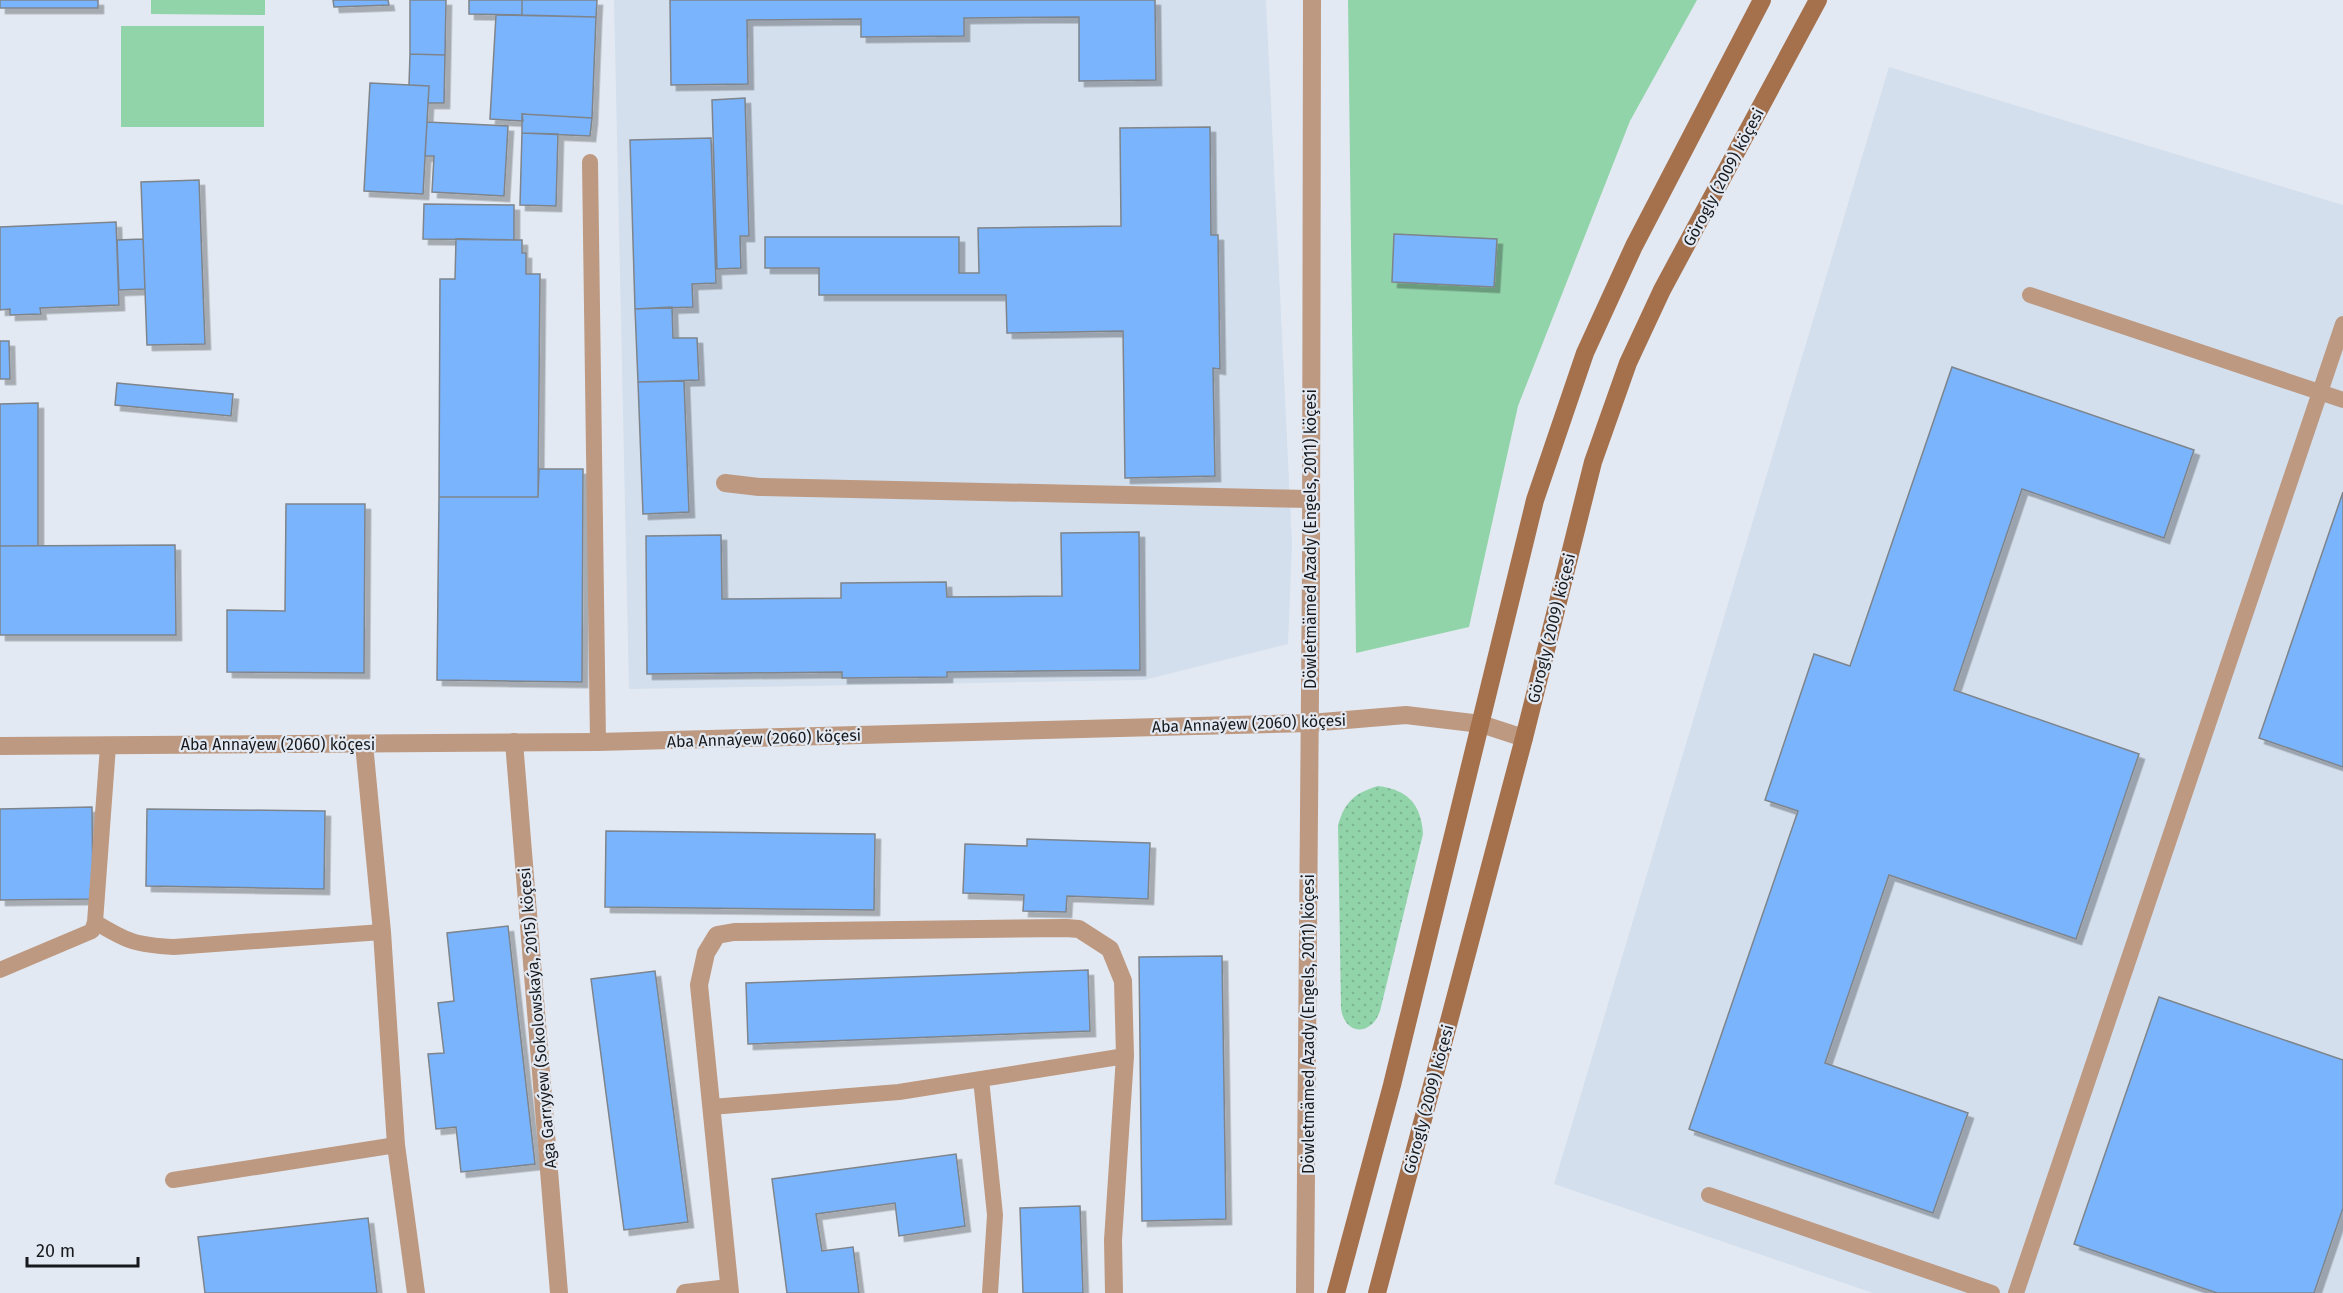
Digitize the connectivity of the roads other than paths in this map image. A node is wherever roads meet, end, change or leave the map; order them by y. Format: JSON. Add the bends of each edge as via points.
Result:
{"nodes":[{"id":1,"x":1311,"y":0,"type":"edge"},
{"id":2,"x":1762,"y":0,"type":"edge"},
{"id":3,"x":1818,"y":0,"type":"edge"},
{"id":4,"x":590,"y":162,"type":"dead end"},
{"id":5,"x":2030,"y":295,"type":"dead end"},
{"id":6,"x":2343,"y":324,"type":"edge"},
{"id":7,"x":2320,"y":391,"type":"junction"},
{"id":8,"x":2343,"y":400,"type":"edge"},
{"id":9,"x":725,"y":483,"type":"dead end"},
{"id":10,"x":1310,"y":499,"type":"junction"},
{"id":11,"x":1310,"y":723,"type":"junction"},
{"id":12,"x":1481,"y":723,"type":"junction"},
{"id":13,"x":1524,"y":738,"type":"junction"},
{"id":14,"x":514,"y":742,"type":"junction"},
{"id":15,"x":598,"y":742,"type":"junction"},
{"id":16,"x":364,"y":744,"type":"junction"},
{"id":17,"x":0,"y":746,"type":"edge"},
{"id":18,"x":108,"y":746,"type":"junction"},
{"id":19,"x":96,"y":922,"type":"junction"},
{"id":20,"x":382,"y":932,"type":"junction"},
{"id":21,"x":0,"y":970,"type":"edge"},
{"id":22,"x":1125,"y":1056,"type":"junction"},
{"id":23,"x":981,"y":1079,"type":"junction"},
{"id":24,"x":711,"y":1107,"type":"junction"},
{"id":25,"x":396,"y":1145,"type":"junction"},
{"id":26,"x":173,"y":1180,"type":"dead end"},
{"id":27,"x":1709,"y":1196,"type":"dead end"},
{"id":28,"x":730,"y":1291,"type":"edge"},
{"id":29,"x":416,"y":1293,"type":"edge"},
{"id":30,"x":559,"y":1293,"type":"edge"},
{"id":31,"x":685,"y":1293,"type":"edge"},
{"id":32,"x":990,"y":1293,"type":"edge"},
{"id":33,"x":1114,"y":1293,"type":"edge"},
{"id":34,"x":1305,"y":1293,"type":"edge"},
{"id":35,"x":1336,"y":1293,"type":"edge"},
{"id":36,"x":1377,"y":1293,"type":"edge"},
{"id":37,"x":1992,"y":1293,"type":"edge"},
{"id":38,"x":2016,"y":1293,"type":"edge"}],
"edges":[{"from":1,"to":10,"type":"street","name":"Döwletmämed Azady (Engels, 2011) köçesi"},
{"from":2,"to":12,"type":"main road","via":[[1634,246],[1585,354],[1535,500]]},
{"from":3,"to":13,"type":"main road","name":"Görogly (2009) köçesi","via":[[1662,290],[1628,363],[1593,462]]},
{"from":4,"to":15,"type":"lane"},
{"from":5,"to":7,"type":"lane"},
{"from":6,"to":7,"type":"lane"},
{"from":7,"to":8,"type":"lane"},
{"from":7,"to":38,"type":"lane"},
{"from":9,"to":10,"type":"street","via":[[759,487]]},
{"from":10,"to":11,"type":"street","name":"Döwletmämed Azady (Engels, 2011) köçesi"},
{"from":11,"to":12,"type":"street","name":"Aba Annaýew (2060) köçesi","via":[[1406,715]]},
{"from":11,"to":15,"type":"street","name":"Aba Annaýew (2060) köçesi"},
{"from":11,"to":34,"type":"street","name":"Döwletmämed Azady (Engels, 2011) köçesi"},
{"from":12,"to":13,"type":"street","name":"Aba Annaýew (2060) köçesi"},
{"from":12,"to":35,"type":"main road"},
{"from":13,"to":36,"type":"main road","name":"Görogly (2009) köçesi"},
{"from":14,"to":15,"type":"street","name":"Aba Annaýew (2060) köçesi"},
{"from":14,"to":16,"type":"street","name":"Aba Annaýew (2060) köçesi"},
{"from":14,"to":30,"type":"street","name":"Aga Garryýew (Sokolowskaýa, 2015) köçesi"},
{"from":16,"to":18,"type":"street","name":"Aba Annaýew (2060) köçesi"},
{"from":16,"to":20,"type":"street"},
{"from":17,"to":18,"type":"street","name":"Aba Annaýew (2060) köçesi"},
{"from":18,"to":19,"type":"lane"},
{"from":19,"to":20,"type":"lane","via":[[125,940],[164,946]]},
{"from":19,"to":21,"type":"lane","via":[[88,934]]},
{"from":20,"to":25,"type":"street"},
{"from":22,"to":23,"type":"lane"},
{"from":22,"to":24,"type":"street","via":[[1124,981],[1110,949],[1079,929],[734,932],[717,935],[706,953],[699,985]]},
{"from":22,"to":33,"type":"street","via":[[1113,1240]]},
{"from":23,"to":24,"type":"lane","via":[[899,1092]]},
{"from":23,"to":32,"type":"lane","via":[[995,1215]]},
{"from":24,"to":28,"type":"street"},
{"from":25,"to":26,"type":"lane"},
{"from":25,"to":29,"type":"street"},
{"from":27,"to":37,"type":"lane"},
{"from":28,"to":31,"type":"street"}]}
